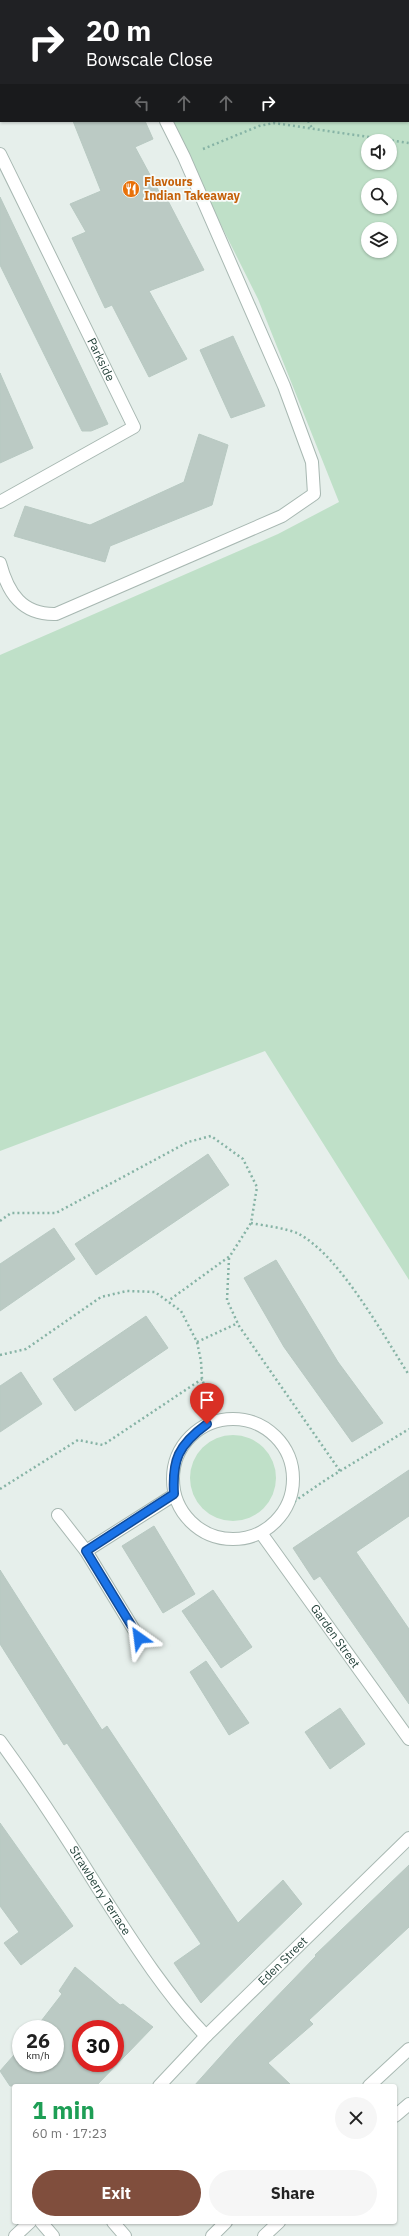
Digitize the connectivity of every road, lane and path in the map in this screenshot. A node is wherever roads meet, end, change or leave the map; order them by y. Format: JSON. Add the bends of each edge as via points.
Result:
{"nodes":[{"id":1,"x":166,"y":122,"type":"edge"},
{"id":2,"x":309,"y":122,"type":"edge"},
{"id":3,"x":312,"y":128,"type":"junction"},
{"id":4,"x":409,"y":143,"type":"edge"},
{"id":5,"x":0,"y":154,"type":"edge"},
{"id":6,"x":184,"y":157,"type":"junction"},
{"id":7,"x":0,"y":502,"type":"edge"},
{"id":8,"x":0,"y":563,"type":"edge"},
{"id":9,"x":0,"y":1221,"type":"edge"},
{"id":10,"x":252,"y":1223,"type":"junction"},
{"id":11,"x":229,"y":1257,"type":"junction"},
{"id":12,"x":168,"y":1301,"type":"junction"},
{"id":13,"x":238,"y":1323,"type":"junction"},
{"id":14,"x":197,"y":1342,"type":"junction"},
{"id":15,"x":0,"y":1355,"type":"edge"},
{"id":16,"x":409,"y":1375,"type":"edge"},
{"id":17,"x":202,"y":1379,"type":"junction"},
{"id":18,"x":217,"y":1421,"type":"junction"},
{"id":19,"x":409,"y":1428,"type":"edge"},
{"id":20,"x":340,"y":1471,"type":"junction"},
{"id":21,"x":0,"y":1489,"type":"edge"},
{"id":22,"x":174,"y":1494,"type":"junction"},
{"id":23,"x":286,"y":1507,"type":"junction"},
{"id":24,"x":58,"y":1515,"type":"dead end"},
{"id":25,"x":261,"y":1533,"type":"junction"},
{"id":26,"x":86,"y":1551,"type":"junction"},
{"id":27,"x":139,"y":1638,"type":"dead end"},
{"id":28,"x":409,"y":1739,"type":"edge"},
{"id":29,"x":0,"y":1741,"type":"edge"},
{"id":30,"x":409,"y":1838,"type":"edge"},
{"id":31,"x":206,"y":2036,"type":"junction"},
{"id":32,"x":409,"y":2049,"type":"edge"},
{"id":33,"x":161,"y":2084,"type":"edge"},
{"id":34,"x":371,"y":2084,"type":"edge"},
{"id":35,"x":409,"y":2104,"type":"edge"},
{"id":36,"x":397,"y":2114,"type":"edge"},
{"id":37,"x":28,"y":2224,"type":"edge"},
{"id":38,"x":43,"y":2224,"type":"edge"},
{"id":39,"x":115,"y":2224,"type":"edge"},
{"id":40,"x":224,"y":2224,"type":"edge"},
{"id":41,"x":277,"y":2224,"type":"edge"},
{"id":42,"x":15,"y":2236,"type":"edge"},
{"id":43,"x":53,"y":2236,"type":"edge"},
{"id":44,"x":125,"y":2236,"type":"edge"},
{"id":45,"x":212,"y":2236,"type":"edge"},
{"id":46,"x":264,"y":2236,"type":"edge"}],
"edges":[{"from":1,"to":6,"type":"street"},
{"from":2,"to":3,"type":"path"},
{"from":3,"to":4,"type":"path"},
{"from":3,"to":6,"type":"path","via":[[274,123],[259,126]]},
{"from":5,"to":7,"type":"street","name":"Parkside","via":[[134,427]]},
{"from":6,"to":8,"type":"street","via":[[284,386],[312,462],[314,494],[282,516],[56,614],[45,615],[31,610],[14,597],[5,583]]},
{"from":9,"to":10,"type":"path","via":[[11,1213],[56,1213],[188,1142],[211,1136],[243,1159],[257,1187]]},
{"from":10,"to":11,"type":"path"},
{"from":10,"to":16,"type":"path","via":[[298,1234],[318,1248],[355,1290]]},
{"from":11,"to":12,"type":"path"},
{"from":11,"to":13,"type":"path","via":[[228,1300]]},
{"from":12,"to":14,"type":"path","via":[[181,1311]]},
{"from":12,"to":15,"type":"path","via":[[156,1292],[127,1291],[101,1297],[26,1349]]},
{"from":13,"to":14,"type":"path"},
{"from":13,"to":20,"type":"path"},
{"from":14,"to":17,"type":"path"},
{"from":17,"to":18,"type":"path"},
{"from":17,"to":21,"type":"path","via":[[103,1445],[78,1440]]},
{"from":18,"to":22,"type":"street","via":[[207,1424],[190,1437],[178,1454],[172,1473]]},
{"from":18,"to":23,"type":"street","via":[[248,1420],[266,1429],[282,1443],[291,1462],[294,1482]]},
{"from":19,"to":20,"type":"path"},
{"from":20,"to":23,"type":"path"},
{"from":22,"to":25,"type":"street","via":[[181,1511],[193,1525],[209,1534],[226,1539],[244,1539]]},
{"from":22,"to":26,"type":"street"},
{"from":23,"to":25,"type":"street","via":[[278,1520]]},
{"from":24,"to":26,"type":"street"},
{"from":25,"to":28,"type":"street","name":"Garden Street"},
{"from":26,"to":27,"type":"street"},
{"from":29,"to":31,"type":"street","name":"Strawberry Terrace","via":[[37,1792],[126,1931],[184,2013]]},
{"from":30,"to":31,"type":"street","name":"Eden Street"},
{"from":31,"to":33,"type":"street","name":"Eden Street"},
{"from":32,"to":34,"type":"street"},
{"from":35,"to":36,"type":"street"},
{"from":37,"to":42,"type":"street"},
{"from":38,"to":43,"type":"street"},
{"from":39,"to":44,"type":"street"},
{"from":40,"to":45,"type":"street"},
{"from":41,"to":46,"type":"street"}]}
